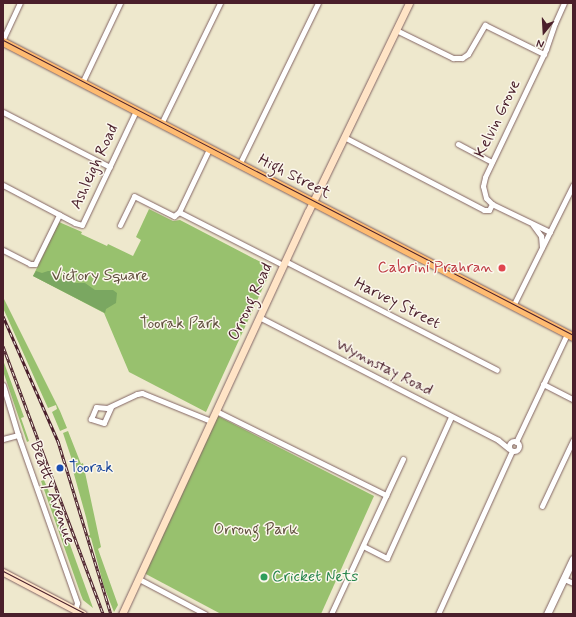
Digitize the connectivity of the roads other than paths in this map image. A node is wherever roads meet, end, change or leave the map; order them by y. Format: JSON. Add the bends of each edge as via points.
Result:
{"nodes":[{"id":1,"x":20,"y":3,"type":"edge"},
{"id":2,"x":120,"y":3,"type":"edge"},
{"id":3,"x":220,"y":3,"type":"edge"},
{"id":4,"x":318,"y":3,"type":"edge"},
{"id":5,"x":409,"y":3,"type":"edge"},
{"id":6,"x":564,"y":3,"type":"edge"},
{"id":7,"x":396,"y":30,"type":"junction"},
{"id":8,"x":3,"y":40,"type":"edge"},
{"id":9,"x":544,"y":54,"type":"junction"},
{"id":10,"x":82,"y":83,"type":"junction"},
{"id":11,"x":136,"y":111,"type":"junction"},
{"id":12,"x":3,"y":112,"type":"edge"},
{"id":13,"x":161,"y":124,"type":"junction"},
{"id":14,"x":344,"y":137,"type":"junction"},
{"id":15,"x":458,"y":144,"type":"dead end"},
{"id":16,"x":209,"y":149,"type":"junction"},
{"id":17,"x":492,"y":162,"type":"junction"},
{"id":18,"x":239,"y":165,"type":"junction"},
{"id":19,"x":110,"y":167,"type":"junction"},
{"id":20,"x":3,"y":185,"type":"edge"},
{"id":21,"x":573,"y":185,"type":"edge"},
{"id":22,"x":312,"y":202,"type":"junction"},
{"id":23,"x":492,"y":204,"type":"junction"},
{"id":24,"x":179,"y":212,"type":"junction"},
{"id":25,"x":59,"y":215,"type":"junction"},
{"id":26,"x":533,"y":224,"type":"junction"},
{"id":27,"x":120,"y":225,"type":"dead end"},
{"id":28,"x":550,"y":232,"type":"junction"},
{"id":29,"x":542,"y":248,"type":"junction"},
{"id":30,"x":3,"y":250,"type":"edge"},
{"id":31,"x":284,"y":263,"type":"junction"},
{"id":32,"x":513,"y":306,"type":"junction"},
{"id":33,"x":259,"y":317,"type":"junction"},
{"id":34,"x":570,"y":335,"type":"edge"},
{"id":35,"x":497,"y":370,"type":"dead end"},
{"id":36,"x":543,"y":384,"type":"junction"},
{"id":37,"x":3,"y":385,"type":"edge"},
{"id":38,"x":573,"y":399,"type":"edge"},
{"id":39,"x":106,"y":411,"type":"dead end"},
{"id":40,"x":216,"y":411,"type":"junction"},
{"id":41,"x":451,"y":417,"type":"junction"},
{"id":42,"x":211,"y":421,"type":"junction"},
{"id":43,"x":18,"y":435,"type":"junction"},
{"id":44,"x":3,"y":439,"type":"edge"},
{"id":45,"x":498,"y":440,"type":"junction"},
{"id":46,"x":573,"y":440,"type":"edge"},
{"id":47,"x":513,"y":442,"type":"junction"},
{"id":48,"x":511,"y":450,"type":"junction"},
{"id":49,"x":403,"y":459,"type":"dead end"},
{"id":50,"x":386,"y":495,"type":"junction"},
{"id":51,"x":542,"y":506,"type":"dead end"},
{"id":52,"x":363,"y":546,"type":"junction"},
{"id":53,"x":573,"y":559,"type":"edge"},
{"id":54,"x":3,"y":572,"type":"edge"},
{"id":55,"x":139,"y":579,"type":"junction"},
{"id":56,"x":564,"y":579,"type":"junction"},
{"id":57,"x":573,"y":583,"type":"edge"},
{"id":58,"x":75,"y":610,"type":"junction"},
{"id":59,"x":83,"y":614,"type":"edge"},
{"id":60,"x":122,"y":614,"type":"edge"},
{"id":61,"x":205,"y":614,"type":"edge"},
{"id":62,"x":331,"y":614,"type":"edge"},
{"id":63,"x":438,"y":614,"type":"edge"},
{"id":64,"x":547,"y":614,"type":"edge"}],
"edges":[{"from":1,"to":8,"type":"street"},
{"from":2,"to":10,"type":"street"},
{"from":3,"to":13,"type":"street"},
{"from":4,"to":18,"type":"street"},
{"from":5,"to":7,"type":"main road","name":"Orrong Road"},
{"from":6,"to":9,"type":"street","name":"Kelvin Grove"},
{"from":7,"to":9,"type":"street","via":[[453,58],[462,58],[468,54],[485,25]]},
{"from":7,"to":14,"type":"main road","name":"Orrong Road"},
{"from":8,"to":10,"type":"main road","name":"High Street"},
{"from":9,"to":17,"type":"street","name":"Kelvin Grove"},
{"from":10,"to":11,"type":"main road","name":"High Street"},
{"from":11,"to":13,"type":"main road","name":"High Street"},
{"from":11,"to":19,"type":"street","name":"Ashleigh Road"},
{"from":12,"to":19,"type":"street"},
{"from":13,"to":16,"type":"main road","name":"High Street"},
{"from":14,"to":22,"type":"main road","name":"Orrong Road"},
{"from":14,"to":23,"type":"street","via":[[484,210],[489,210]]},
{"from":15,"to":17,"type":"street"},
{"from":16,"to":18,"type":"main road","name":"High Street"},
{"from":16,"to":24,"type":"street"},
{"from":17,"to":23,"type":"street","name":"Kelvin Grove","via":[[482,186],[486,198]]},
{"from":18,"to":22,"type":"main road","name":"High Street"},
{"from":19,"to":25,"type":"street","name":"Ashleigh Road","via":[[83,224],[78,225]]},
{"from":20,"to":25,"type":"street"},
{"from":21,"to":28,"type":"street"},
{"from":22,"to":31,"type":"main road","name":"Orrong Road"},
{"from":22,"to":32,"type":"main road","name":"High Street"},
{"from":23,"to":26,"type":"street"},
{"from":24,"to":27,"type":"street","via":[[174,216],[134,196]]},
{"from":24,"to":31,"type":"street","name":"Harvey Street"},
{"from":25,"to":30,"type":"street","name":"Ashleigh Road","via":[[37,261],[33,264]]},
{"from":26,"to":28,"type":"street"},
{"from":26,"to":29,"type":"street","via":[[541,236]]},
{"from":28,"to":29,"type":"street"},
{"from":29,"to":32,"type":"street"},
{"from":31,"to":33,"type":"main road","name":"Orrong Road"},
{"from":31,"to":35,"type":"street","name":"Harvey Street"},
{"from":32,"to":34,"type":"main road","name":"High Street"},
{"from":33,"to":40,"type":"main road","name":"Orrong Road"},
{"from":33,"to":41,"type":"street","name":"Wynnstay Road"},
{"from":34,"to":36,"type":"street"},
{"from":36,"to":38,"type":"street"},
{"from":36,"to":47,"type":"street"},
{"from":37,"to":43,"type":"street","name":"Beatty Avenue"},
{"from":39,"to":42,"type":"street","via":[[143,393]]},
{"from":40,"to":42,"type":"main road","name":"Orrong Road"},
{"from":40,"to":50,"type":"street"},
{"from":41,"to":45,"type":"street","name":"Wynnstay Road"},
{"from":41,"to":52,"type":"street","via":[[386,558]]},
{"from":42,"to":55,"type":"main road","name":"Orrong Road"},
{"from":43,"to":44,"type":"street"},
{"from":43,"to":58,"type":"street","name":"Beatty Avenue","via":[[77,603]]},
{"from":45,"to":47,"type":"street","name":"Wynnstay Road"},
{"from":45,"to":48,"type":"street","name":"Wynnstay Road"},
{"from":46,"to":51,"type":"street"},
{"from":47,"to":48,"type":"street"},
{"from":47,"to":48,"type":"street","via":[[519,447],[517,450]]},
{"from":48,"to":63,"type":"street"},
{"from":49,"to":50,"type":"street"},
{"from":50,"to":52,"type":"street"},
{"from":52,"to":62,"type":"street"},
{"from":53,"to":56,"type":"street"},
{"from":54,"to":58,"type":"main road"},
{"from":55,"to":60,"type":"main road","name":"Orrong Road"},
{"from":55,"to":61,"type":"street"},
{"from":56,"to":57,"type":"street"},
{"from":56,"to":64,"type":"street"},
{"from":58,"to":59,"type":"main road"}]}
